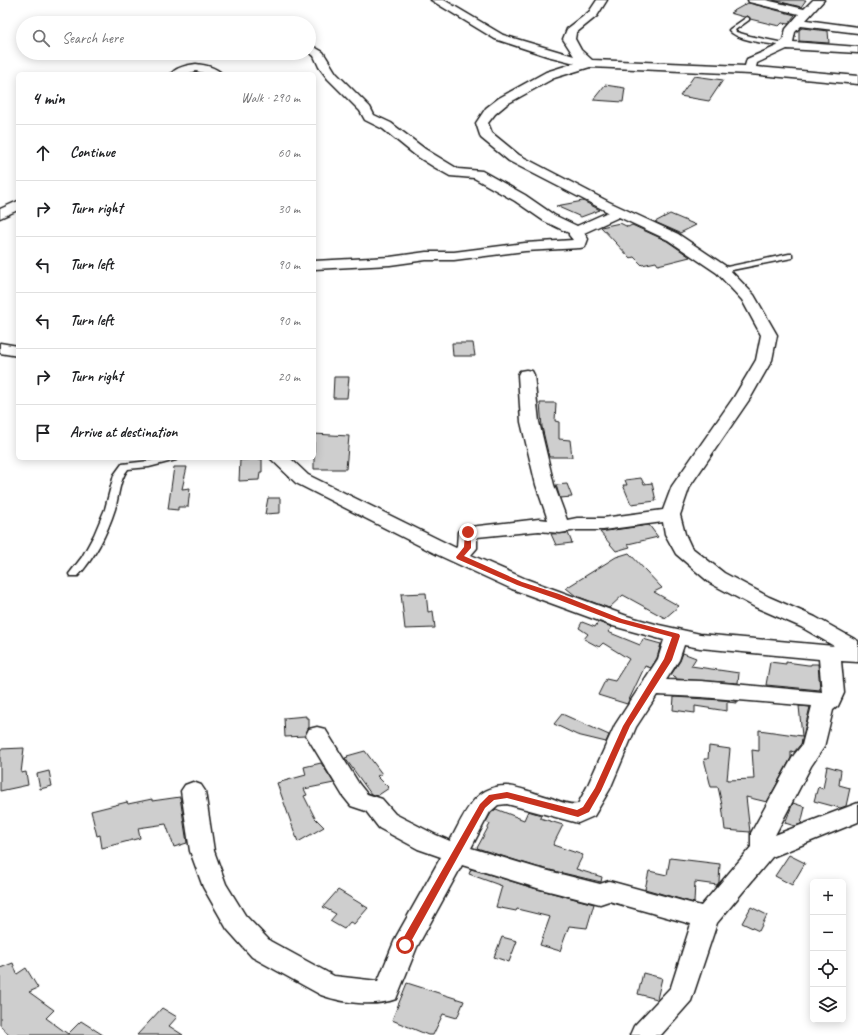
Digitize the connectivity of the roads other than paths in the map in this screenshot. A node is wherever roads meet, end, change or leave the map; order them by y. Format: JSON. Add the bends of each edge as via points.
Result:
{"nodes":[{"id":1,"x":436,"y":0,"type":"edge"},
{"id":2,"x":602,"y":0,"type":"edge"},
{"id":3,"x":753,"y":0,"type":"edge"},
{"id":4,"x":819,"y":0,"type":"edge"},
{"id":5,"x":807,"y":13,"type":"junction"},
{"id":6,"x":747,"y":19,"type":"dead end"},
{"id":7,"x":798,"y":22,"type":"junction"},
{"id":8,"x":858,"y":30,"type":"edge"},
{"id":9,"x":784,"y":45,"type":"junction"},
{"id":10,"x":858,"y":50,"type":"edge"},
{"id":11,"x":316,"y":52,"type":"edge"},
{"id":12,"x":589,"y":63,"type":"junction"},
{"id":13,"x":750,"y":70,"type":"junction"},
{"id":14,"x":181,"y":72,"type":"edge"},
{"id":15,"x":212,"y":72,"type":"edge"},
{"id":16,"x":858,"y":80,"type":"edge"},
{"id":17,"x":16,"y":206,"type":"edge"},
{"id":18,"x":619,"y":212,"type":"junction"},
{"id":19,"x":0,"y":214,"type":"edge"},
{"id":20,"x":577,"y":231,"type":"junction"},
{"id":21,"x":789,"y":256,"type":"dead end"},
{"id":22,"x":316,"y":265,"type":"edge"},
{"id":23,"x":722,"y":270,"type":"junction"},
{"id":24,"x":0,"y":348,"type":"edge"},
{"id":25,"x":16,"y":351,"type":"edge"},
{"id":26,"x":526,"y":374,"type":"dead end"},
{"id":27,"x":164,"y":460,"type":"edge"},
{"id":28,"x":281,"y":460,"type":"edge"},
{"id":29,"x":671,"y":515,"type":"junction"},
{"id":30,"x":560,"y":527,"type":"junction"},
{"id":31,"x":459,"y":557,"type":"junction"},
{"id":32,"x":74,"y":574,"type":"dead end"},
{"id":33,"x":676,"y":636,"type":"junction"},
{"id":34,"x":858,"y":650,"type":"edge"},
{"id":35,"x":829,"y":652,"type":"junction"},
{"id":36,"x":858,"y":655,"type":"edge"},
{"id":37,"x":650,"y":687,"type":"junction"},
{"id":38,"x":830,"y":700,"type":"junction"},
{"id":39,"x":317,"y":735,"type":"dead end"},
{"id":40,"x":193,"y":791,"type":"dead end"},
{"id":41,"x":858,"y":812,"type":"edge"},
{"id":42,"x":763,"y":850,"type":"junction"},
{"id":43,"x":456,"y":853,"type":"junction"},
{"id":44,"x":706,"y":918,"type":"junction"},
{"id":45,"x":644,"y":1035,"type":"edge"}],
"edges":[{"from":1,"to":12,"type":"street","via":[[500,37],[551,54]]},
{"from":2,"to":12,"type":"street","via":[[599,8],[571,31],[569,39],[576,52]]},
{"from":3,"to":5,"type":"street"},
{"from":4,"to":5,"type":"street"},
{"from":5,"to":7,"type":"street"},
{"from":6,"to":9,"type":"lane","via":[[732,30],[734,33]]},
{"from":7,"to":8,"type":"street"},
{"from":7,"to":9,"type":"street","via":[[790,31],[788,41]]},
{"from":9,"to":10,"type":"street"},
{"from":9,"to":13,"type":"street","via":[[751,61]]},
{"from":11,"to":20,"type":"street","via":[[324,67],[366,110],[369,117],[387,126],[420,152],[455,173],[477,174],[549,218]]},
{"from":12,"to":13,"type":"street"},
{"from":12,"to":18,"type":"street","via":[[550,75],[503,101],[490,111],[482,124],[486,135],[514,158]]},
{"from":13,"to":16,"type":"street"},
{"from":14,"to":15,"type":"street","via":[[202,67]]},
{"from":17,"to":19,"type":"street"},
{"from":18,"to":20,"type":"street"},
{"from":18,"to":23,"type":"street","via":[[672,237]]},
{"from":20,"to":22,"type":"street","via":[[580,244]]},
{"from":21,"to":23,"type":"lane"},
{"from":23,"to":29,"type":"street","via":[[749,298],[765,324],[769,335],[767,349],[764,360],[742,397],[681,486]]},
{"from":24,"to":25,"type":"street"},
{"from":26,"to":30,"type":"street","via":[[530,422],[545,485]]},
{"from":27,"to":32,"type":"lane","via":[[125,466],[121,470],[111,508],[101,531],[86,561]]},
{"from":28,"to":31,"type":"street","via":[[302,479]]},
{"from":29,"to":30,"type":"street"},
{"from":29,"to":34,"type":"street","via":[[675,534],[683,550],[717,578],[762,602],[808,622]]},
{"from":30,"to":31,"type":"street","via":[[539,525],[468,532],[467,548]]},
{"from":31,"to":33,"type":"street","via":[[519,584],[620,621]]},
{"from":33,"to":35,"type":"street","via":[[700,641]]},
{"from":33,"to":37,"type":"street","via":[[668,660]]},
{"from":35,"to":36,"type":"street"},
{"from":35,"to":38,"type":"street","via":[[833,693]]},
{"from":37,"to":38,"type":"street"},
{"from":37,"to":43,"type":"street","via":[[626,726],[586,810],[578,814],[507,795],[492,797],[482,806]]},
{"from":38,"to":42,"type":"street","via":[[822,708],[814,747],[802,761],[763,833]]},
{"from":39,"to":43,"type":"street","via":[[359,800],[374,805],[387,821],[427,842]]},
{"from":40,"to":43,"type":"street","via":[[202,851],[216,887],[236,922],[261,949],[330,987],[376,993],[387,991],[405,945]]},
{"from":41,"to":42,"type":"street"},
{"from":42,"to":44,"type":"street"},
{"from":43,"to":44,"type":"street","via":[[537,878],[600,894],[609,891]]},
{"from":44,"to":45,"type":"street","via":[[682,993]]}]}
